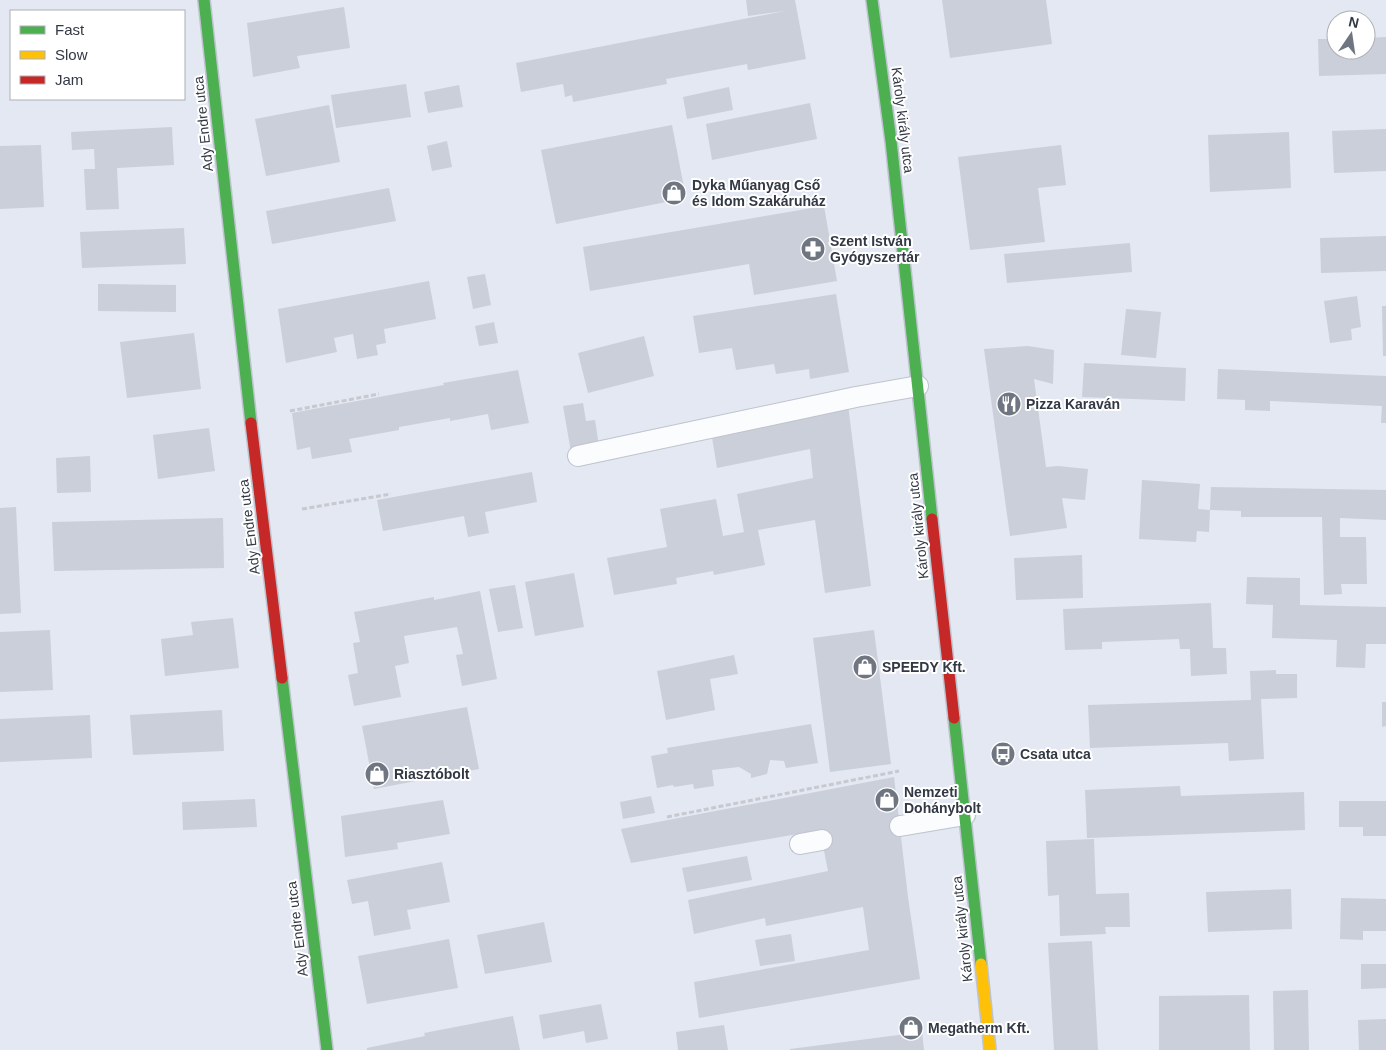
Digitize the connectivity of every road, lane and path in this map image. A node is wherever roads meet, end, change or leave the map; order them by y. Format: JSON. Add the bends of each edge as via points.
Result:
{"nodes":[{"id":1,"x":204,"y":0,"type":"edge"},
{"id":2,"x":872,"y":0,"type":"edge"},
{"id":3,"x":918,"y":386,"type":"junction"},
{"id":4,"x":379,"y":394,"type":"dead end"},
{"id":5,"x":290,"y":411,"type":"dead end"},
{"id":6,"x":578,"y":456,"type":"dead end"},
{"id":7,"x":391,"y":494,"type":"dead end"},
{"id":8,"x":302,"y":509,"type":"dead end"},
{"id":9,"x":899,"y":771,"type":"dead end"},
{"id":10,"x":965,"y":814,"type":"junction"},
{"id":11,"x":667,"y":817,"type":"dead end"},
{"id":12,"x":900,"y":826,"type":"dead end"},
{"id":13,"x":822,"y":840,"type":"dead end"},
{"id":14,"x":800,"y":844,"type":"dead end"},
{"id":15,"x":327,"y":1050,"type":"edge"},
{"id":16,"x":990,"y":1050,"type":"edge"}],
"edges":[{"from":1,"to":15,"type":"street","name":"Ady Endre utca"},
{"from":2,"to":3,"type":"street","name":"Károly király utca"},
{"from":3,"to":6,"type":"lane"},
{"from":3,"to":10,"type":"street","name":"Károly király utca"},
{"from":4,"to":5,"type":"path"},
{"from":7,"to":8,"type":"path"},
{"from":9,"to":11,"type":"path"},
{"from":10,"to":12,"type":"lane"},
{"from":10,"to":16,"type":"street","name":"Károly király utca"},
{"from":13,"to":14,"type":"lane"}]}
